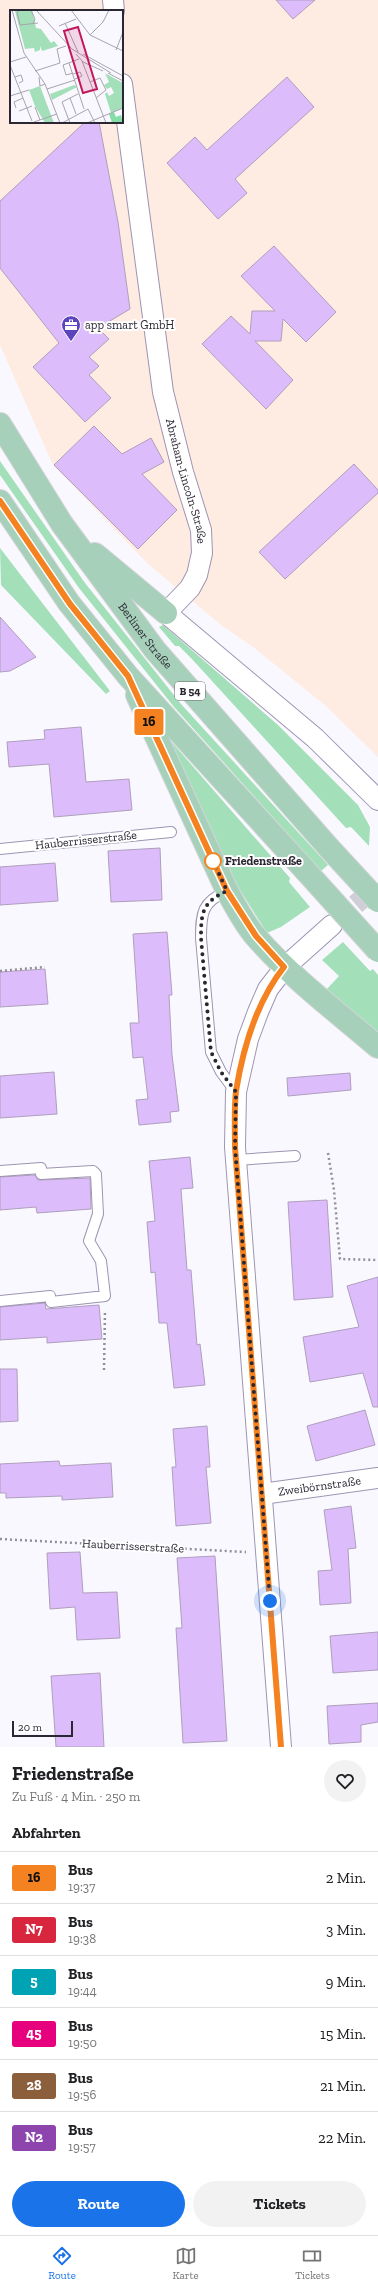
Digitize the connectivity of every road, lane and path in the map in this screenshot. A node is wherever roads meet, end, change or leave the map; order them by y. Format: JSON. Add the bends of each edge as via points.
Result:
{"nodes":[{"id":1,"x":113,"y":0,"type":"edge"},
{"id":2,"x":114,"y":10,"type":"edge"},
{"id":3,"x":123,"y":92,"type":"edge"},
{"id":4,"x":0,"y":424,"type":"edge"},
{"id":5,"x":0,"y":501,"type":"edge"},
{"id":6,"x":62,"y":524,"type":"junction"},
{"id":7,"x":166,"y":613,"type":"junction"},
{"id":8,"x":128,"y":676,"type":"junction"},
{"id":9,"x":378,"y":800,"type":"edge"},
{"id":10,"x":172,"y":832,"type":"dead end"},
{"id":11,"x":0,"y":849,"type":"edge"},
{"id":12,"x":227,"y":891,"type":"junction"},
{"id":13,"x":378,"y":901,"type":"edge"},
{"id":14,"x":332,"y":926,"type":"tunnel mouth"},
{"id":15,"x":378,"y":951,"type":"edge"},
{"id":16,"x":45,"y":967,"type":"dead end"},
{"id":17,"x":284,"y":967,"type":"junction"},
{"id":18,"x":0,"y":971,"type":"edge"},
{"id":19,"x":378,"y":1047,"type":"edge"},
{"id":20,"x":236,"y":1092,"type":"junction"},
{"id":21,"x":328,"y":1153,"type":"dead end"},
{"id":22,"x":295,"y":1156,"type":"dead end"},
{"id":23,"x":236,"y":1160,"type":"junction"},
{"id":24,"x":0,"y":1171,"type":"edge"},
{"id":25,"x":378,"y":1260,"type":"edge"},
{"id":26,"x":105,"y":1296,"type":"junction"},
{"id":27,"x":0,"y":1301,"type":"edge"},
{"id":28,"x":104,"y":1370,"type":"dead end"},
{"id":29,"x":378,"y":1478,"type":"edge"},
{"id":30,"x":262,"y":1494,"type":"junction"},
{"id":31,"x":0,"y":1539,"type":"edge"},
{"id":32,"x":266,"y":1553,"type":"junction"},
{"id":33,"x":281,"y":1747,"type":"edge"}],
"edges":[{"from":1,"to":2,"type":"street"},
{"from":3,"to":7,"type":"street","name":"Abraham-Lincoln-Straße","via":[[163,392],[201,530],[202,553],[196,575],[190,588]]},
{"from":4,"to":6,"type":"main road","name":"Berliner Straße","number":"B 54"},
{"from":5,"to":8,"type":"main road","via":[[70,604]]},
{"from":6,"to":7,"type":"main road"},
{"from":6,"to":13,"type":"main road","name":"Berliner Straße","number":"B 54","bridge":true,"via":[[155,650]]},
{"from":7,"to":9,"type":"street","via":[[315,738]]},
{"from":8,"to":12,"type":"main road"},
{"from":8,"to":15,"type":"main road","bridge":true},
{"from":10,"to":11,"type":"lane","name":"Hauberrisserstraße"},
{"from":12,"to":17,"type":"main road","via":[[256,936]]},
{"from":12,"to":20,"type":"lane","via":[[208,902],[203,910],[201,938],[211,1052],[221,1072]]},
{"from":14,"to":17,"type":"street"},
{"from":16,"to":18,"type":"path"},
{"from":17,"to":19,"type":"main road"},
{"from":17,"to":20,"type":"street","via":[[268,989],[258,1012],[248,1039]]},
{"from":20,"to":23,"type":"street"},
{"from":21,"to":25,"type":"path","via":[[340,1259]]},
{"from":22,"to":23,"type":"lane"},
{"from":23,"to":30,"type":"street"},
{"from":24,"to":26,"type":"lane","via":[[41,1168],[42,1174],[93,1171],[96,1174],[98,1214],[89,1241],[101,1261]]},
{"from":26,"to":27,"type":"lane","via":[[51,1302],[50,1296]]},
{"from":26,"to":28,"type":"path"},
{"from":29,"to":30,"type":"street","name":"Zweibörnstraße"},
{"from":30,"to":32,"type":"street"},
{"from":31,"to":32,"type":"path","name":"Hauberrisserstraße"},
{"from":32,"to":33,"type":"street"}]}
